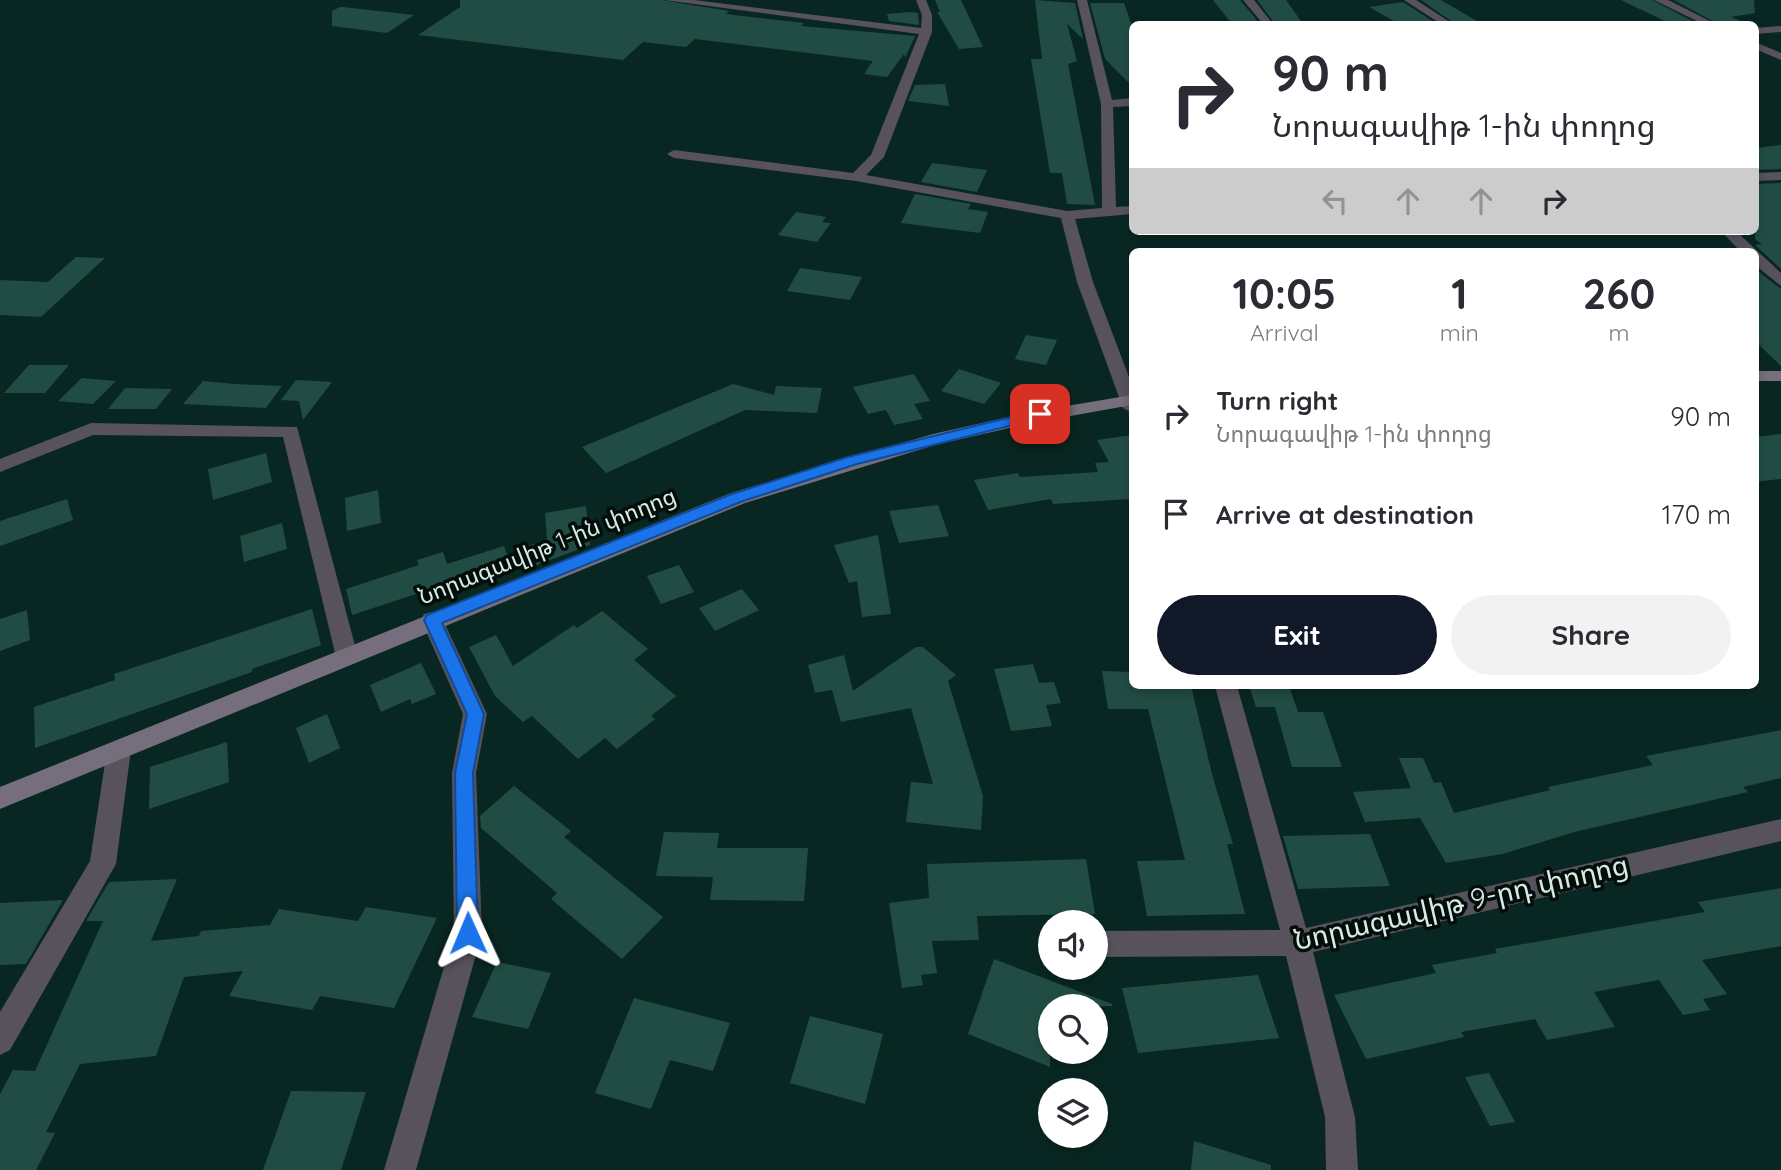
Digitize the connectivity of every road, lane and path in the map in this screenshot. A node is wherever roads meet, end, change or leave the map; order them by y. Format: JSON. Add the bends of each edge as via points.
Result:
{"nodes":[{"id":1,"x":669,"y":0,"type":"edge"},
{"id":2,"x":921,"y":0,"type":"edge"},
{"id":3,"x":1082,"y":0,"type":"edge"},
{"id":4,"x":1248,"y":0,"type":"edge"},
{"id":5,"x":1409,"y":0,"type":"edge"},
{"id":6,"x":1659,"y":0,"type":"edge"},
{"id":7,"x":1266,"y":21,"type":"edge"},
{"id":8,"x":1443,"y":21,"type":"edge"},
{"id":9,"x":1704,"y":21,"type":"edge"},
{"id":10,"x":1781,"y":29,"type":"edge"},
{"id":11,"x":1759,"y":31,"type":"edge"},
{"id":12,"x":926,"y":32,"type":"junction"},
{"id":13,"x":1759,"y":47,"type":"edge"},
{"id":14,"x":1781,"y":57,"type":"edge"},
{"id":15,"x":1129,"y":102,"type":"edge"},
{"id":16,"x":1107,"y":104,"type":"junction"},
{"id":17,"x":674,"y":154,"type":"dead end"},
{"id":18,"x":1781,"y":176,"type":"edge"},
{"id":19,"x":856,"y":177,"type":"junction"},
{"id":20,"x":1759,"y":177,"type":"edge"},
{"id":21,"x":1129,"y":210,"type":"edge"},
{"id":22,"x":1110,"y":211,"type":"junction"},
{"id":23,"x":1067,"y":215,"type":"junction"},
{"id":24,"x":1732,"y":235,"type":"edge"},
{"id":25,"x":1746,"y":248,"type":"edge"},
{"id":26,"x":1759,"y":261,"type":"edge"},
{"id":27,"x":1781,"y":281,"type":"edge"},
{"id":28,"x":1759,"y":376,"type":"edge"},
{"id":29,"x":1781,"y":376,"type":"edge"},
{"id":30,"x":1129,"y":398,"type":"edge"},
{"id":31,"x":1129,"y":403,"type":"edge"},
{"id":32,"x":0,"y":466,"type":"edge"},
{"id":33,"x":432,"y":620,"type":"junction"},
{"id":34,"x":346,"y":657,"type":"junction"},
{"id":35,"x":1227,"y":689,"type":"edge"},
{"id":36,"x":119,"y":750,"type":"junction"},
{"id":37,"x":0,"y":798,"type":"edge"},
{"id":38,"x":1781,"y":830,"type":"edge"},
{"id":39,"x":1297,"y":943,"type":"junction"},
{"id":40,"x":1108,"y":944,"type":"edge"},
{"id":41,"x":0,"y":1040,"type":"edge"},
{"id":42,"x":400,"y":1170,"type":"edge"},
{"id":43,"x":1342,"y":1170,"type":"edge"}],
"edges":[{"from":1,"to":12,"type":"street"},
{"from":2,"to":12,"type":"street","via":[[927,15]]},
{"from":3,"to":16,"type":"street"},
{"from":4,"to":7,"type":"street"},
{"from":5,"to":8,"type":"street"},
{"from":6,"to":9,"type":"street"},
{"from":10,"to":11,"type":"street"},
{"from":12,"to":19,"type":"street","via":[[877,157]]},
{"from":13,"to":14,"type":"street"},
{"from":15,"to":16,"type":"street"},
{"from":16,"to":22,"type":"street"},
{"from":17,"to":19,"type":"street"},
{"from":18,"to":20,"type":"street"},
{"from":19,"to":23,"type":"street"},
{"from":21,"to":22,"type":"street"},
{"from":22,"to":23,"type":"street"},
{"from":23,"to":30,"type":"street","via":[[1085,282]]},
{"from":24,"to":25,"type":"street"},
{"from":26,"to":27,"type":"street"},
{"from":28,"to":29,"type":"main road"},
{"from":31,"to":33,"type":"main road","name":"Նորագավիթ 1-ին փողոց","via":[[1018,417],[853,460],[738,498]]},
{"from":32,"to":34,"type":"street","via":[[91,429],[291,431]]},
{"from":33,"to":34,"type":"main road","name":"Նորագավիթ 1-ին փողոց"},
{"from":33,"to":42,"type":"street","via":[[475,714],[464,773],[468,933]]},
{"from":34,"to":36,"type":"main road","name":"Նորագավիթ 1-ին փողոց"},
{"from":35,"to":39,"type":"street"},
{"from":36,"to":37,"type":"main road","name":"Նորագավիթ 1-ին փողոց"},
{"from":36,"to":41,"type":"street","via":[[103,864]]},
{"from":38,"to":39,"type":"street","name":"Նորագավիթ 9-րդ փողոց"},
{"from":39,"to":40,"type":"street","name":"Նորագավիթ 9-րդ փողոց"},
{"from":39,"to":43,"type":"street","via":[[1340,1117]]}]}
